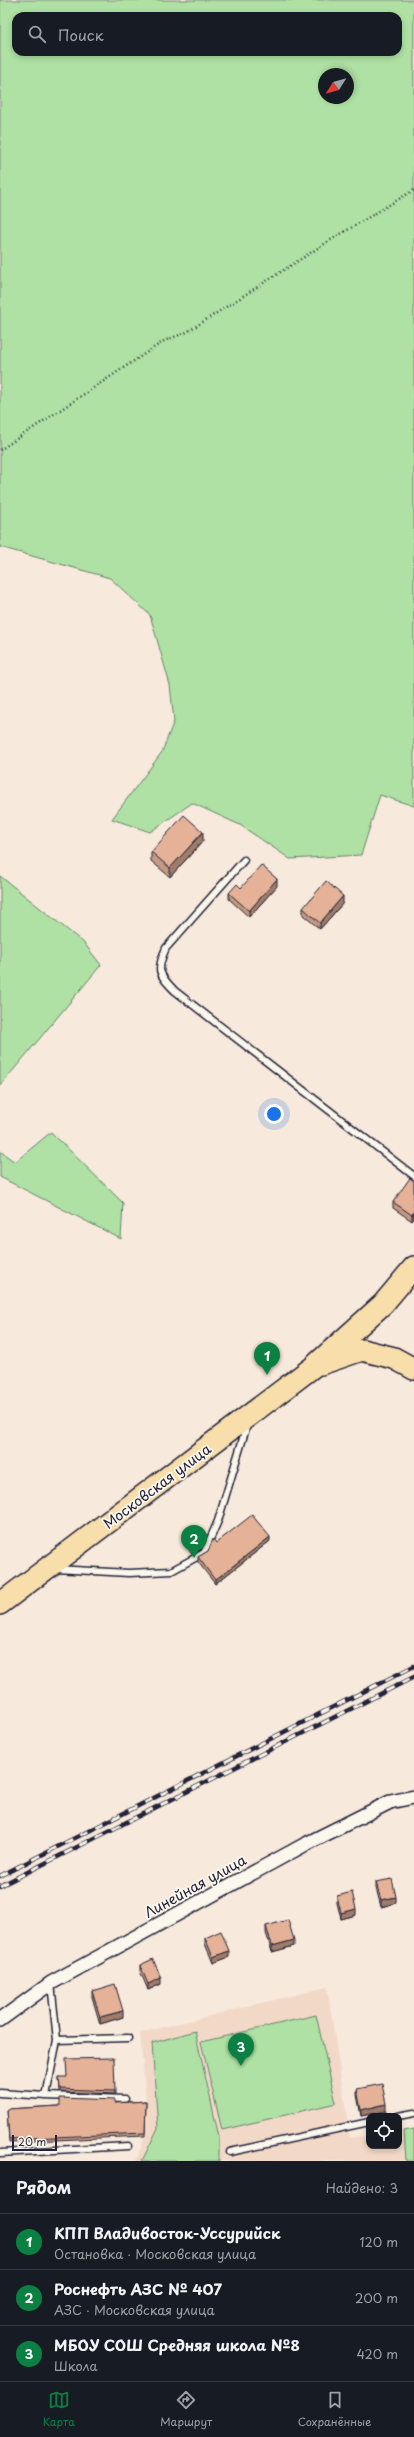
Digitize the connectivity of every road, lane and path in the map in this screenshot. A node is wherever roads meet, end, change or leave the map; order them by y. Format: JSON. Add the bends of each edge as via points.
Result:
{"nodes":[{"id":1,"x":414,"y":190,"type":"edge"},
{"id":2,"x":0,"y":450,"type":"edge"},
{"id":3,"x":244,"y":860,"type":"dead end"},
{"id":4,"x":414,"y":1176,"type":"edge"},
{"id":5,"x":414,"y":1267,"type":"edge"},
{"id":6,"x":313,"y":1367,"type":"junction"},
{"id":7,"x":414,"y":1369,"type":"edge"},
{"id":8,"x":250,"y":1414,"type":"junction"},
{"id":9,"x":47,"y":1569,"type":"junction"},
{"id":10,"x":0,"y":1604,"type":"edge"},
{"id":11,"x":414,"y":1797,"type":"edge"},
{"id":12,"x":51,"y":1983,"type":"junction"},
{"id":13,"x":0,"y":2020,"type":"edge"},
{"id":14,"x":128,"y":2038,"type":"dead end"},
{"id":15,"x":57,"y":2040,"type":"junction"},
{"id":16,"x":0,"y":2093,"type":"edge"},
{"id":17,"x":46,"y":2096,"type":"junction"},
{"id":18,"x":125,"y":2100,"type":"dead end"},
{"id":19,"x":414,"y":2112,"type":"edge"},
{"id":20,"x":402,"y":2115,"type":"edge"},
{"id":21,"x":366,"y":2123,"type":"edge"},
{"id":22,"x":128,"y":2146,"type":"dead end"},
{"id":23,"x":230,"y":2152,"type":"dead end"},
{"id":24,"x":0,"y":2153,"type":"edge"}],
"edges":[{"from":1,"to":2,"type":"path","via":[[187,332],[164,341]]},
{"from":3,"to":4,"type":"lane","via":[[166,948],[158,964],[162,978],[175,991]]},
{"from":5,"to":6,"type":"main road","name":"Московская улица","via":[[383,1304]]},
{"from":6,"to":7,"type":"main road","name":"Московская улица","via":[[362,1350],[394,1358]]},
{"from":6,"to":8,"type":"main road","name":"Московская улица"},
{"from":8,"to":9,"type":"main road","name":"Московская улица"},
{"from":8,"to":9,"type":"lane","via":[[218,1521],[204,1553],[171,1571],[129,1574]]},
{"from":9,"to":10,"type":"main road","name":"Московская улица"},
{"from":11,"to":12,"type":"street","name":"Линейная улица","via":[[390,1802],[304,1846]]},
{"from":12,"to":13,"type":"street","name":"Линейная улица"},
{"from":12,"to":15,"type":"lane"},
{"from":14,"to":15,"type":"lane"},
{"from":15,"to":17,"type":"lane"},
{"from":16,"to":17,"type":"lane"},
{"from":17,"to":18,"type":"lane"},
{"from":19,"to":20,"type":"lane"},
{"from":21,"to":23,"type":"lane"},
{"from":22,"to":24,"type":"lane"}]}
